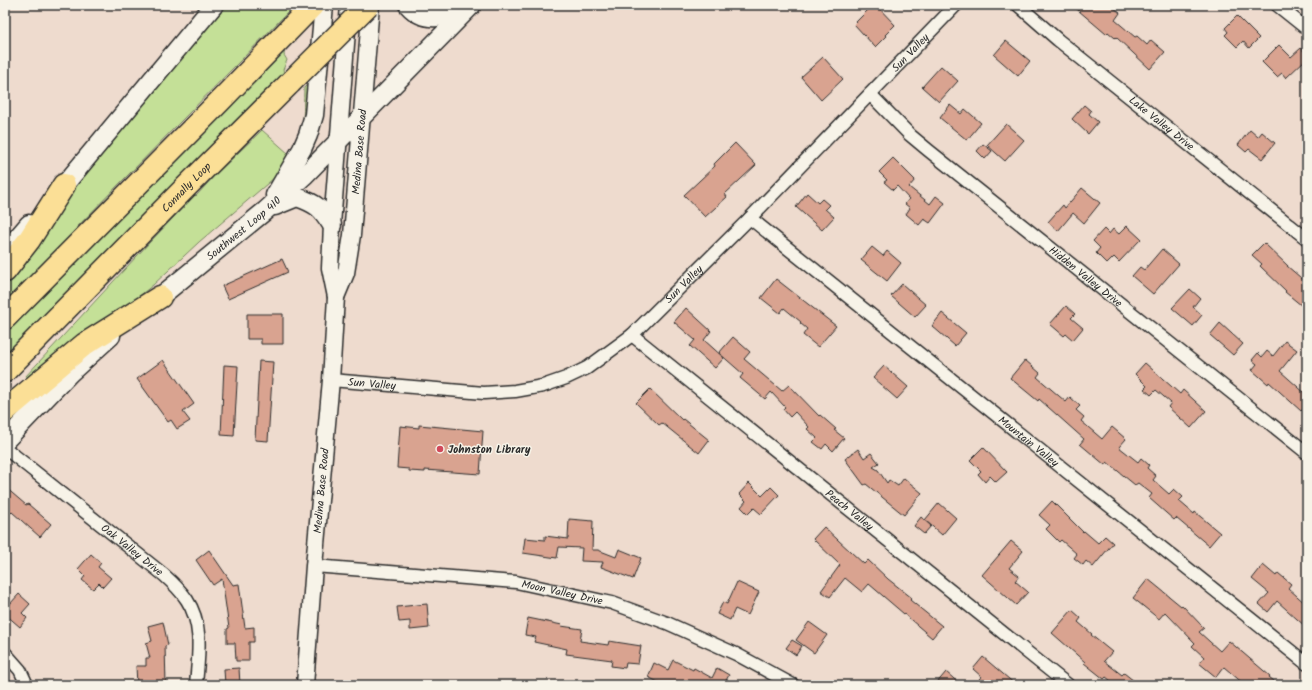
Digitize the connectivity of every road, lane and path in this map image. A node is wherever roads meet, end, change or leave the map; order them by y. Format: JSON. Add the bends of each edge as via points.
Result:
{"nodes":[{"id":1,"x":214,"y":5,"type":"edge"},
{"id":2,"x":313,"y":5,"type":"edge"},
{"id":3,"x":324,"y":5,"type":"edge"},
{"id":4,"x":349,"y":5,"type":"edge"},
{"id":5,"x":368,"y":5,"type":"edge"},
{"id":6,"x":371,"y":5,"type":"edge"},
{"id":7,"x":408,"y":5,"type":"edge"},
{"id":8,"x":470,"y":5,"type":"edge"},
{"id":9,"x":956,"y":5,"type":"edge"},
{"id":10,"x":1018,"y":5,"type":"edge"},
{"id":11,"x":1277,"y":5,"type":"edge"},
{"id":12,"x":1307,"y":29,"type":"edge"},
{"id":13,"x":870,"y":94,"type":"junction"},
{"id":14,"x":363,"y":117,"type":"junction"},
{"id":15,"x":339,"y":141,"type":"junction"},
{"id":16,"x":64,"y":185,"type":"junction"},
{"id":17,"x":265,"y":211,"type":"junction"},
{"id":18,"x":750,"y":218,"type":"junction"},
{"id":19,"x":332,"y":225,"type":"junction"},
{"id":20,"x":1307,"y":239,"type":"edge"},
{"id":21,"x":5,"y":252,"type":"edge"},
{"id":22,"x":5,"y":271,"type":"edge"},
{"id":23,"x":160,"y":297,"type":"junction"},
{"id":24,"x":336,"y":297,"type":"junction"},
{"id":25,"x":5,"y":318,"type":"edge"},
{"id":26,"x":632,"y":335,"type":"junction"},
{"id":27,"x":5,"y":371,"type":"edge"},
{"id":28,"x":331,"y":380,"type":"junction"},
{"id":29,"x":5,"y":411,"type":"edge"},
{"id":30,"x":5,"y":441,"type":"edge"},
{"id":31,"x":5,"y":448,"type":"edge"},
{"id":32,"x":1307,"y":453,"type":"edge"},
{"id":33,"x":314,"y":566,"type":"junction"},
{"id":34,"x":5,"y":653,"type":"edge"},
{"id":35,"x":1307,"y":664,"type":"edge"},
{"id":36,"x":27,"y":685,"type":"edge"},
{"id":37,"x":196,"y":685,"type":"edge"},
{"id":38,"x":305,"y":685,"type":"edge"},
{"id":39,"x":793,"y":685,"type":"edge"},
{"id":40,"x":1068,"y":685,"type":"edge"}],
"edges":[{"from":1,"to":16,"type":"main road"},
{"from":2,"to":25,"type":"highway"},
{"from":3,"to":17,"type":"main road","via":[[314,115],[302,149]]},
{"from":4,"to":15,"type":"street","name":"Medina Base Road"},
{"from":5,"to":27,"type":"highway","name":"Connally Loop","bridge":true},
{"from":6,"to":14,"type":"street","name":"Medina Base Road"},
{"from":7,"to":8,"type":"main road","via":[[417,14],[430,17],[446,15]]},
{"from":8,"to":14,"type":"main road","name":"Southwest Loop 410"},
{"from":9,"to":13,"type":"street","name":"Sun Valley"},
{"from":10,"to":20,"type":"street","name":"Lake Valley Drive","via":[[1058,40]]},
{"from":11,"to":12,"type":"street"},
{"from":13,"to":18,"type":"street","name":"Sun Valley"},
{"from":13,"to":32,"type":"street","name":"Hidden Valley Drive","via":[[928,150]]},
{"from":14,"to":15,"type":"main road","name":"Southwest Loop 410"},
{"from":14,"to":24,"type":"street","name":"Medina Base Road","via":[[352,235],[346,273]]},
{"from":15,"to":17,"type":"main road","name":"Southwest Loop 410"},
{"from":15,"to":19,"type":"street","name":"Medina Base Road"},
{"from":16,"to":21,"type":"main road"},
{"from":16,"to":22,"type":"highway","via":[[29,240]]},
{"from":17,"to":19,"type":"main road","via":[[297,197],[312,202],[323,211]]},
{"from":17,"to":23,"type":"main road","name":"Southwest Loop 410"},
{"from":18,"to":26,"type":"street","name":"Sun Valley"},
{"from":18,"to":35,"type":"street","name":"Mountain Valley"},
{"from":19,"to":24,"type":"street","name":"Medina Base Road","via":[[330,268]]},
{"from":23,"to":29,"type":"highway","via":[[85,344]]},
{"from":23,"to":30,"type":"main road","name":"Southwest Loop 410","via":[[70,373]]},
{"from":24,"to":28,"type":"street","name":"Medina Base Road"},
{"from":26,"to":28,"type":"street","name":"Sun Valley","via":[[587,368],[566,378],[543,386],[514,391],[484,393]]},
{"from":26,"to":40,"type":"street","name":"Peach Valley"},
{"from":28,"to":33,"type":"street","name":"Medina Base Road"},
{"from":31,"to":37,"type":"street","name":"Oak Valley Drive","via":[[178,588],[192,610],[200,643]]},
{"from":33,"to":38,"type":"street","name":"Medina Base Road"},
{"from":33,"to":39,"type":"street","name":"Moon Valley Drive","via":[[516,582],[612,604],[667,623],[736,654]]},
{"from":34,"to":36,"type":"street","via":[[20,670]]}]}
